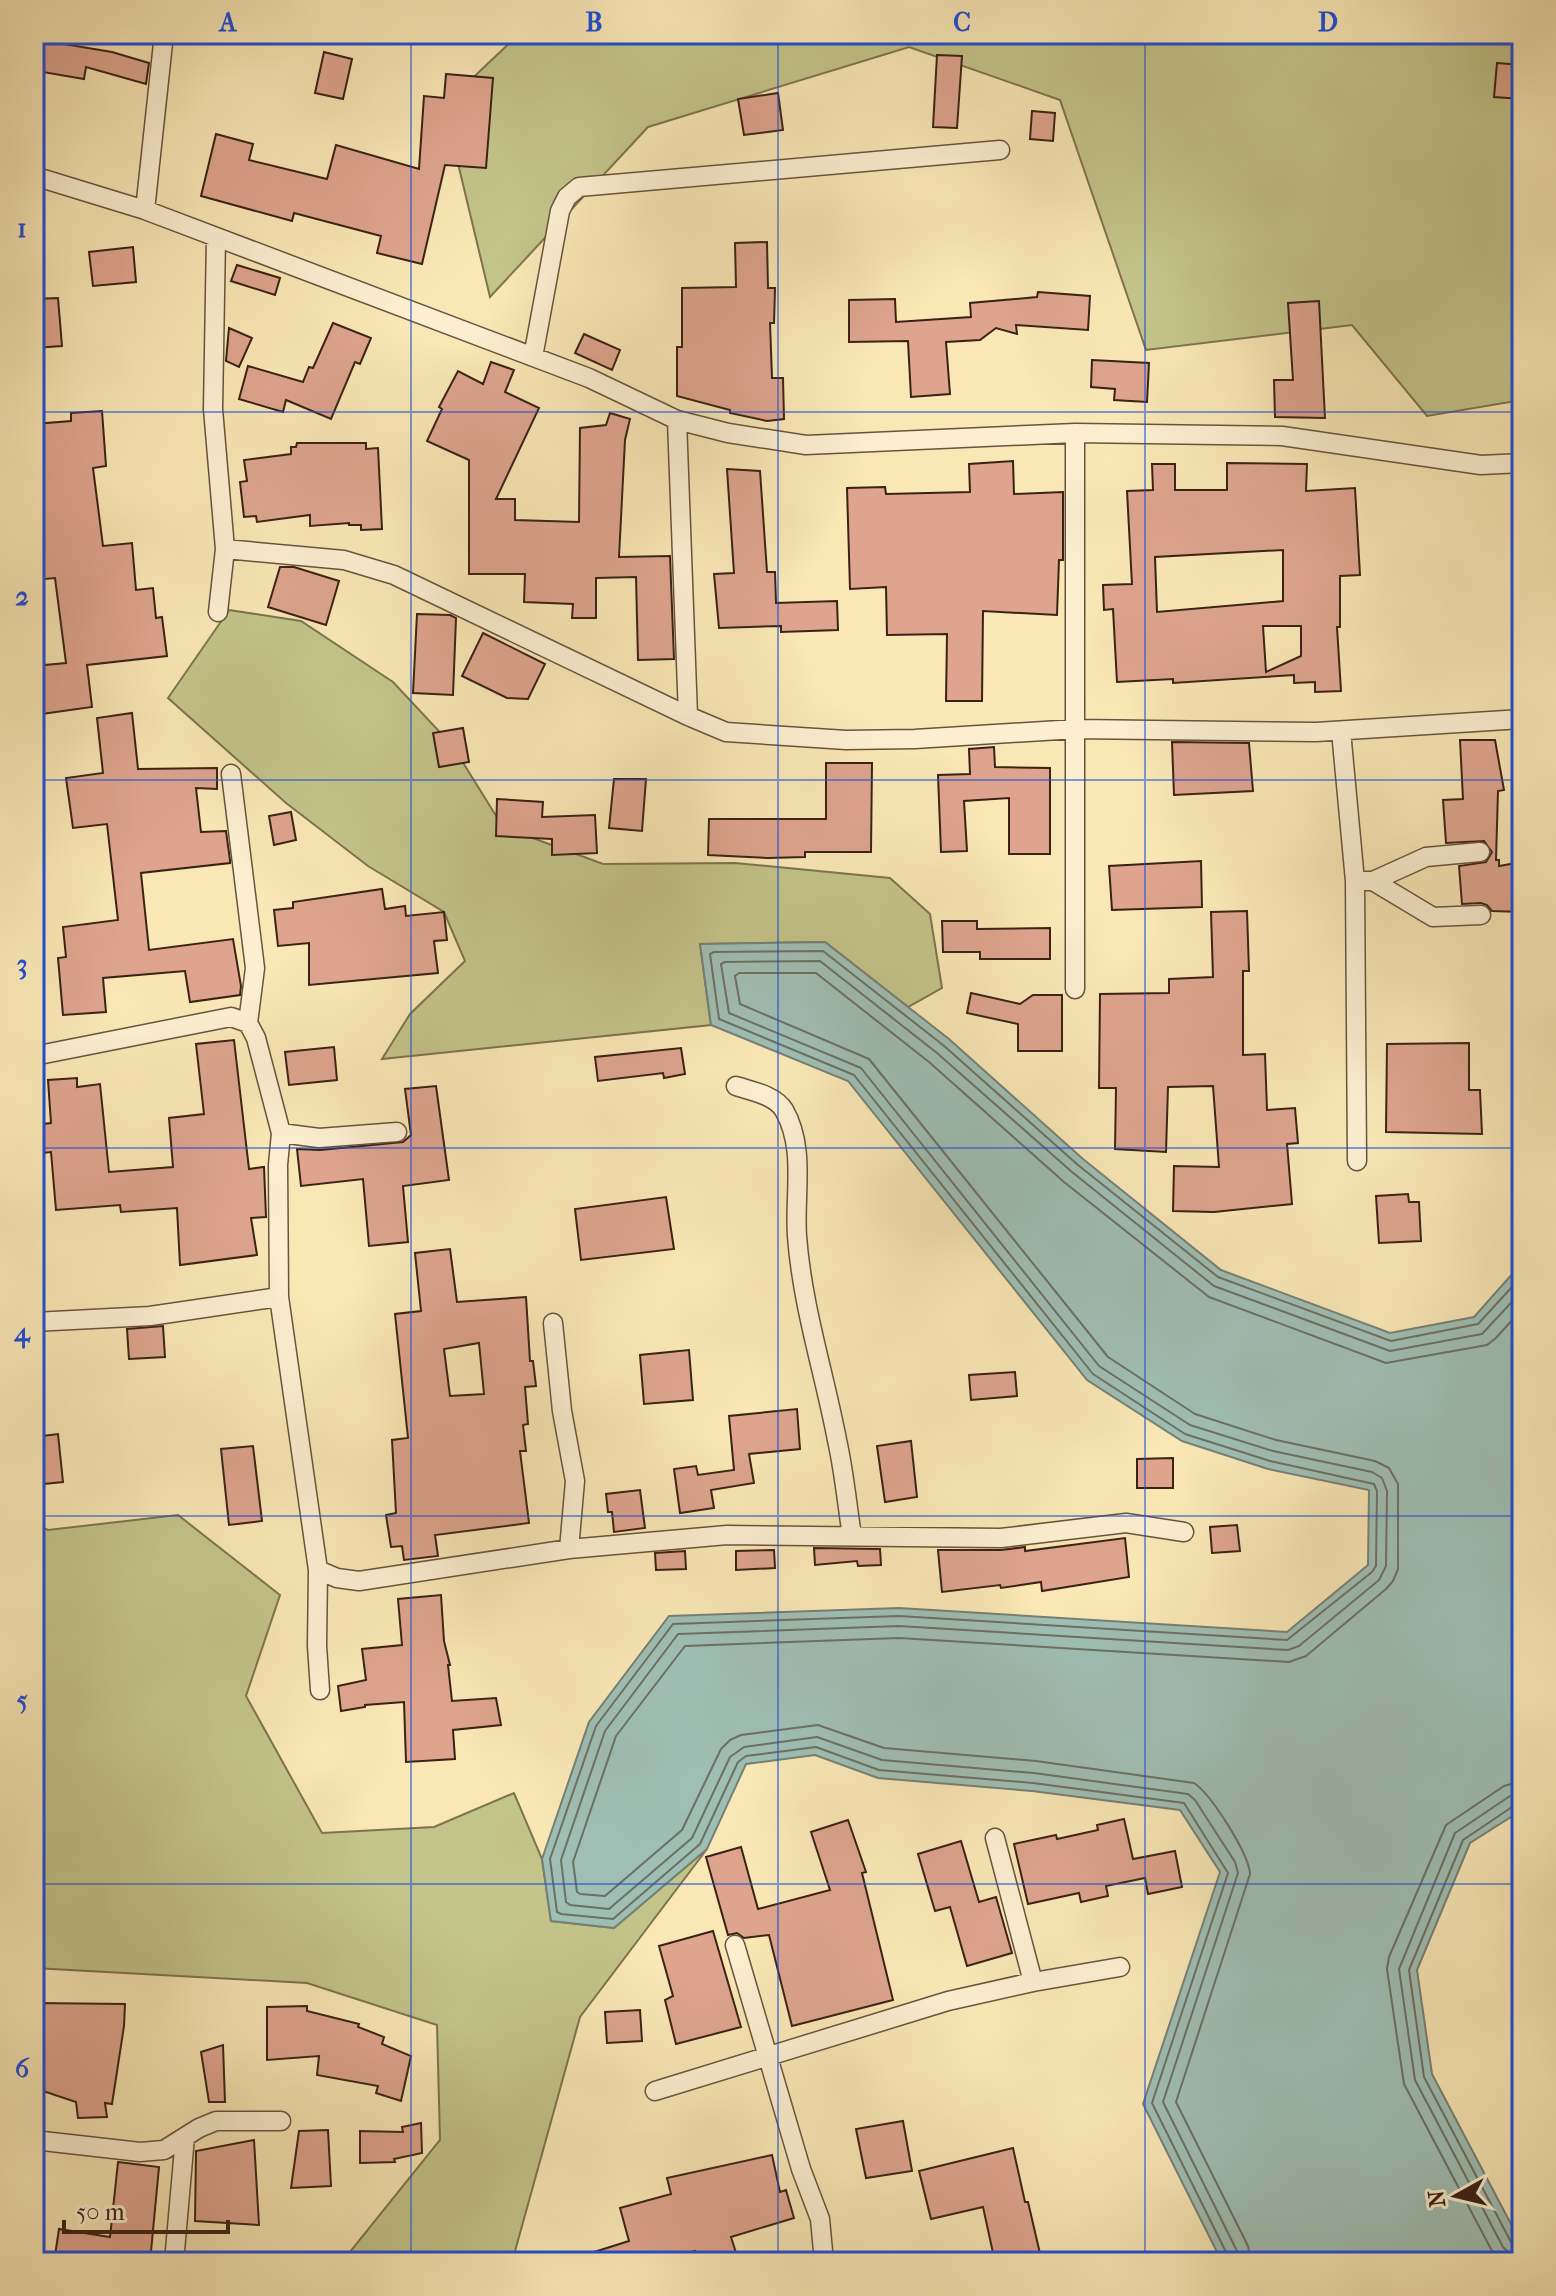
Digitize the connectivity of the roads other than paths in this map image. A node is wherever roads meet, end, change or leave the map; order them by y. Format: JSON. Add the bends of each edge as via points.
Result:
{"nodes":[{"id":1,"x":164,"y":34,"type":"edge"},
{"id":2,"x":1000,"y":150,"type":"dead end"},
{"id":3,"x":34,"y":176,"type":"edge"},
{"id":4,"x":145,"y":210,"type":"junction"},
{"id":5,"x":216,"y":237,"type":"junction"},
{"id":6,"x":533,"y":357,"type":"junction"},
{"id":7,"x":677,"y":420,"type":"junction"},
{"id":8,"x":1075,"y":433,"type":"junction"},
{"id":9,"x":1522,"y":463,"type":"edge"},
{"id":10,"x":225,"y":549,"type":"junction"},
{"id":11,"x":218,"y":612,"type":"dead end"},
{"id":12,"x":688,"y":716,"type":"junction"},
{"id":13,"x":1522,"y":719,"type":"edge"},
{"id":14,"x":1076,"y":729,"type":"junction"},
{"id":15,"x":1341,"y":731,"type":"junction"},
{"id":16,"x":231,"y":774,"type":"dead end"},
{"id":17,"x":1480,"y":852,"type":"dead end"},
{"id":18,"x":1364,"y":881,"type":"junction"},
{"id":19,"x":1481,"y":915,"type":"dead end"},
{"id":20,"x":1075,"y":989,"type":"dead end"},
{"id":21,"x":248,"y":1023,"type":"junction"},
{"id":22,"x":34,"y":1056,"type":"edge"},
{"id":23,"x":736,"y":1086,"type":"dead end"},
{"id":24,"x":397,"y":1132,"type":"dead end"},
{"id":25,"x":281,"y":1133,"type":"junction"},
{"id":26,"x":1357,"y":1161,"type":"dead end"},
{"id":27,"x":279,"y":1297,"type":"junction"},
{"id":28,"x":34,"y":1322,"type":"edge"},
{"id":29,"x":553,"y":1323,"type":"dead end"},
{"id":30,"x":1184,"y":1532,"type":"dead end"},
{"id":31,"x":852,"y":1536,"type":"junction"},
{"id":32,"x":569,"y":1549,"type":"junction"},
{"id":33,"x":318,"y":1570,"type":"junction"},
{"id":34,"x":320,"y":1690,"type":"dead end"},
{"id":35,"x":995,"y":1838,"type":"dead end"},
{"id":36,"x":735,"y":1945,"type":"dead end"},
{"id":37,"x":1120,"y":1967,"type":"dead end"},
{"id":38,"x":1033,"y":1982,"type":"junction"},
{"id":39,"x":768,"y":2058,"type":"junction"},
{"id":40,"x":655,"y":2091,"type":"dead end"},
{"id":41,"x":281,"y":2121,"type":"dead end"},
{"id":42,"x":185,"y":2137,"type":"junction"},
{"id":43,"x":34,"y":2140,"type":"edge"},
{"id":44,"x":174,"y":2262,"type":"edge"},
{"id":45,"x":824,"y":2262,"type":"edge"}],
"edges":[{"from":1,"to":4,"type":"street"},
{"from":2,"to":6,"type":"street","via":[[579,187],[560,211]]},
{"from":3,"to":4,"type":"street"},
{"from":4,"to":5,"type":"street"},
{"from":5,"to":6,"type":"street"},
{"from":5,"to":10,"type":"street","via":[[213,409]]},
{"from":6,"to":7,"type":"street"},
{"from":7,"to":8,"type":"street","via":[[806,445]]},
{"from":7,"to":12,"type":"street"},
{"from":8,"to":9,"type":"street","via":[[1282,436],[1481,465]]},
{"from":8,"to":14,"type":"street"},
{"from":10,"to":11,"type":"street"},
{"from":10,"to":12,"type":"street","via":[[344,560],[394,575]]},
{"from":12,"to":14,"type":"street","via":[[726,732],[846,740]]},
{"from":13,"to":15,"type":"street"},
{"from":14,"to":15,"type":"street"},
{"from":14,"to":20,"type":"street"},
{"from":15,"to":18,"type":"street"},
{"from":16,"to":21,"type":"street","via":[[255,968]]},
{"from":17,"to":18,"type":"street","via":[[1426,857]]},
{"from":18,"to":19,"type":"street","via":[[1433,917]]},
{"from":18,"to":26,"type":"street"},
{"from":21,"to":22,"type":"street","via":[[231,1017]]},
{"from":21,"to":25,"type":"street"},
{"from":23,"to":31,"type":"street","via":[[768,1096],[782,1107],[792,1129],[809,1322],[837,1441]]},
{"from":24,"to":25,"type":"street","via":[[319,1138]]},
{"from":25,"to":27,"type":"street"},
{"from":27,"to":28,"type":"street","via":[[150,1316]]},
{"from":27,"to":33,"type":"street"},
{"from":29,"to":32,"type":"street","via":[[575,1481]]},
{"from":30,"to":31,"type":"street","via":[[1126,1523],[1001,1538]]},
{"from":31,"to":32,"type":"street","via":[[727,1535]]},
{"from":32,"to":33,"type":"street","via":[[359,1581]]},
{"from":33,"to":34,"type":"street"},
{"from":35,"to":38,"type":"street"},
{"from":36,"to":39,"type":"street"},
{"from":37,"to":38,"type":"street"},
{"from":38,"to":39,"type":"street","via":[[948,2001]]},
{"from":39,"to":40,"type":"street"},
{"from":39,"to":45,"type":"street","via":[[820,2219]]},
{"from":41,"to":42,"type":"street","via":[[216,2121]]},
{"from":42,"to":43,"type":"street","via":[[164,2150],[140,2152]]},
{"from":42,"to":44,"type":"street"}]}
